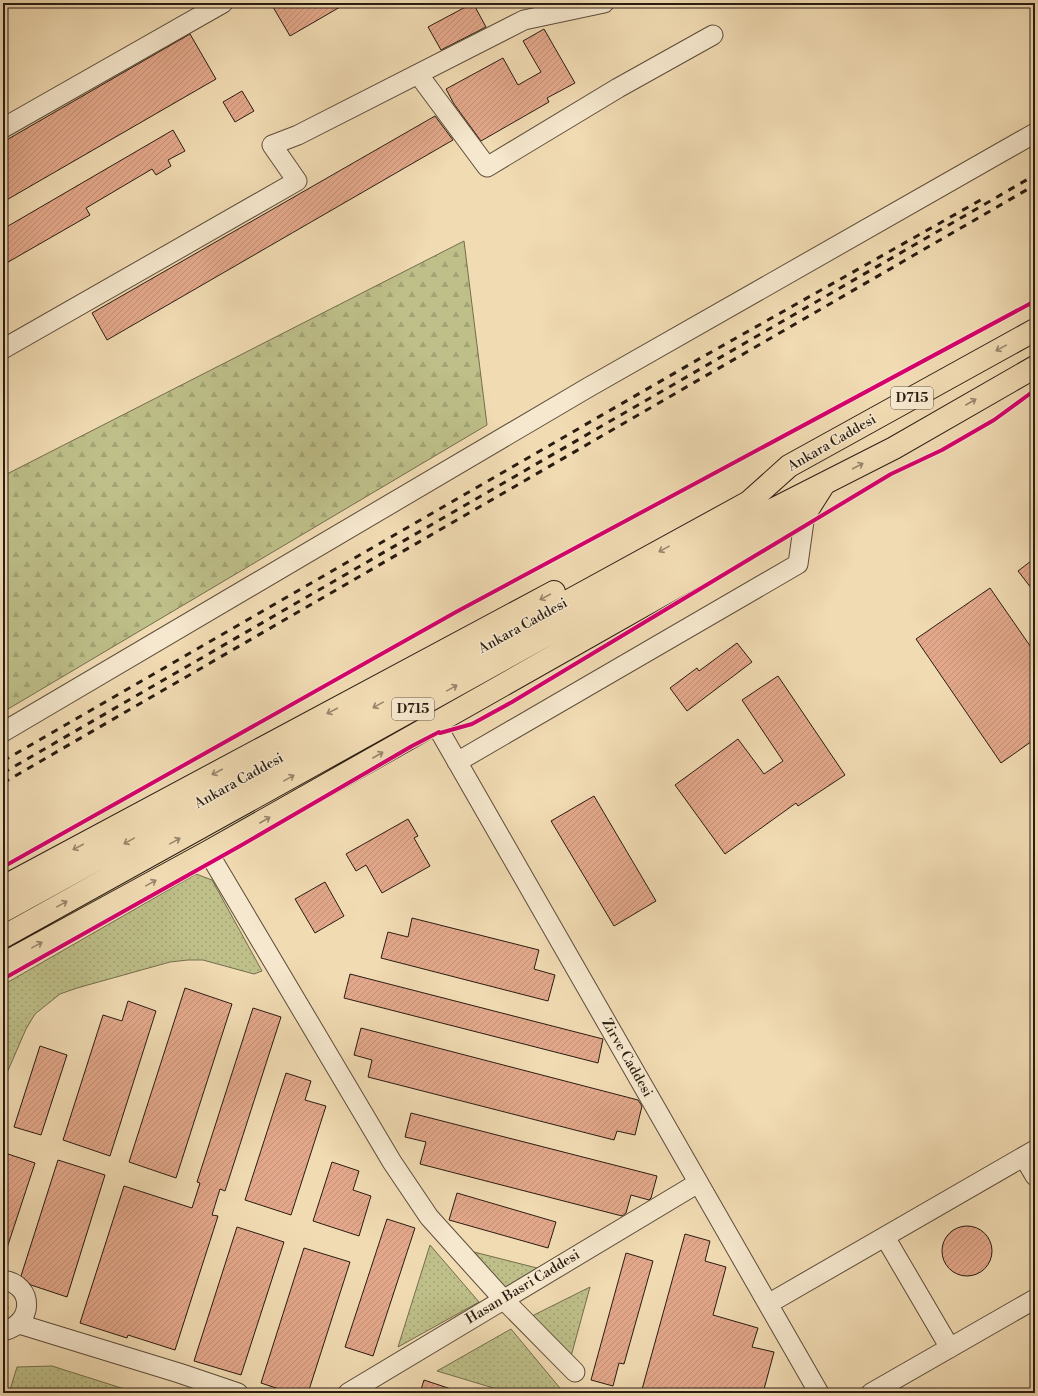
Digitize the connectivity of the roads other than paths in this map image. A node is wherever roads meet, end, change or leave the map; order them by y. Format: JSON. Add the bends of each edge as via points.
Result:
{"nodes":[{"id":1,"x":223,"y":3,"type":"edge"},
{"id":2,"x":604,"y":3,"type":"edge"},
{"id":3,"x":713,"y":35,"type":"dead end"},
{"id":4,"x":418,"y":74,"type":"junction"},
{"id":5,"x":3,"y":128,"type":"edge"},
{"id":6,"x":1035,"y":133,"type":"edge"},
{"id":7,"x":1035,"y":330,"type":"edge"},
{"id":8,"x":3,"y":349,"type":"edge"},
{"id":9,"x":1035,"y":367,"type":"edge"},
{"id":10,"x":789,"y":466,"type":"junction"},
{"id":11,"x":824,"y":484,"type":"junction"},
{"id":12,"x":806,"y":514,"type":"junction"},
{"id":13,"x":435,"y":723,"type":"junction"},
{"id":14,"x":3,"y":732,"type":"edge"},
{"id":15,"x":457,"y":762,"type":"junction"},
{"id":16,"x":208,"y":852,"type":"junction"},
{"id":17,"x":3,"y":887,"type":"edge"},
{"id":18,"x":3,"y":910,"type":"edge"},
{"id":19,"x":3,"y":937,"type":"edge"},
{"id":20,"x":3,"y":964,"type":"edge"},
{"id":21,"x":1030,"y":1153,"type":"edge"},
{"id":22,"x":1035,"y":1176,"type":"edge"},
{"id":23,"x":698,"y":1183,"type":"junction"},
{"id":24,"x":885,"y":1237,"type":"junction"},
{"id":25,"x":3,"y":1280,"type":"edge"},
{"id":26,"x":503,"y":1299,"type":"junction"},
{"id":27,"x":1035,"y":1299,"type":"edge"},
{"id":28,"x":26,"y":1304,"type":"junction"},
{"id":29,"x":768,"y":1304,"type":"junction"},
{"id":30,"x":9,"y":1331,"type":"edge"},
{"id":31,"x":64,"y":1338,"type":"junction"},
{"id":32,"x":950,"y":1348,"type":"junction"},
{"id":33,"x":575,"y":1372,"type":"dead end"},
{"id":34,"x":238,"y":1393,"type":"edge"},
{"id":35,"x":348,"y":1393,"type":"edge"},
{"id":36,"x":819,"y":1393,"type":"edge"},
{"id":37,"x":871,"y":1393,"type":"edge"}],
"edges":[{"from":1,"to":5,"type":"street"},
{"from":2,"to":4,"type":"street","via":[[524,20]]},
{"from":3,"to":4,"type":"street","via":[[618,88],[487,167]]},
{"from":4,"to":8,"type":"street","via":[[298,135],[272,145],[297,182]]},
{"from":6,"to":14,"type":"street","via":[[596,384]]},
{"from":7,"to":10,"type":"highway","name":"Ankara Caddesi","number":"D715","one_way":true},
{"from":11,"to":9,"type":"highway","name":"Ankara Caddesi","number":"D715","one_way":true,"via":[[894,448]]},
{"from":10,"to":17,"type":"highway","one_way":true},
{"from":10,"to":18,"type":"highway","name":"Ankara Caddesi","number":"D715","one_way":true,"via":[[749,502]]},
{"from":11,"to":12,"type":"highway","number":"D715"},
{"from":19,"to":11,"type":"highway","name":"Ankara Caddesi","number":"D715","one_way":true,"via":[[761,516]]},
{"from":12,"to":13,"type":"highway","number":"D715"},
{"from":12,"to":15,"type":"street","via":[[798,564]]},
{"from":13,"to":15,"type":"street","name":"Zirve Caddesi"},
{"from":16,"to":13,"type":"highway","number":"D715","one_way":true},
{"from":15,"to":23,"type":"street","name":"Zirve Caddesi"},
{"from":20,"to":16,"type":"highway","number":"D715","one_way":true},
{"from":16,"to":26,"type":"street","via":[[404,1180],[429,1217]]},
{"from":21,"to":22,"type":"street"},
{"from":21,"to":24,"type":"street"},
{"from":23,"to":26,"type":"street","name":"Hasan Basri Caddesi"},
{"from":23,"to":29,"type":"street","name":"Zirve Caddesi"},
{"from":24,"to":29,"type":"street"},
{"from":24,"to":32,"type":"street"},
{"from":25,"to":28,"type":"street","via":[[19,1288],[26,1298]]},
{"from":26,"to":33,"type":"street"},
{"from":26,"to":35,"type":"street","name":"Hasan Basri Caddesi"},
{"from":27,"to":32,"type":"street"},
{"from":28,"to":30,"type":"street","via":[[26,1312]]},
{"from":28,"to":31,"type":"street"},
{"from":29,"to":36,"type":"street","name":"Zirve Caddesi"},
{"from":30,"to":31,"type":"street"},
{"from":31,"to":34,"type":"street"},
{"from":32,"to":37,"type":"street"}]}
